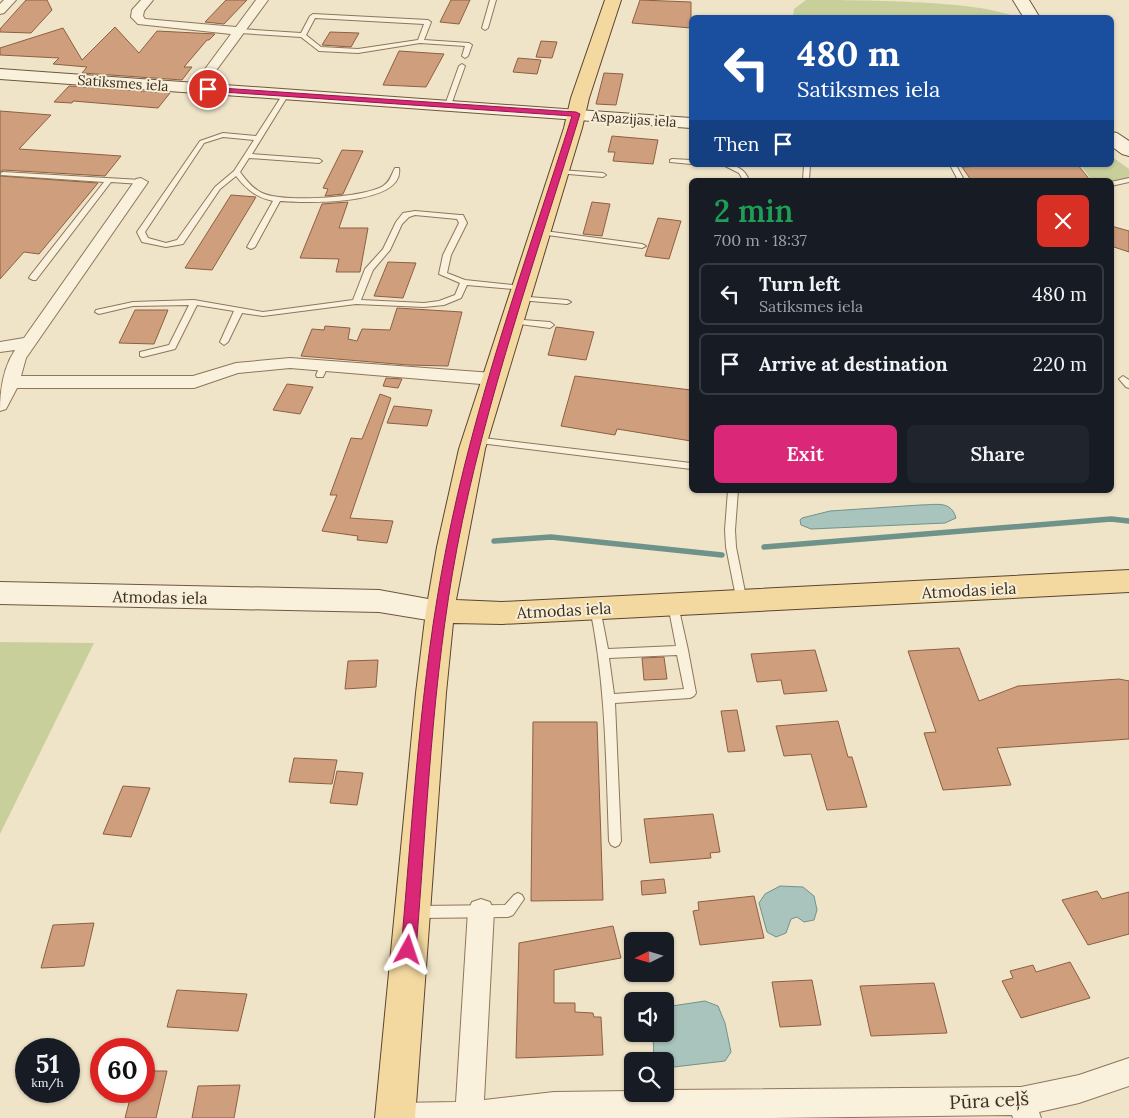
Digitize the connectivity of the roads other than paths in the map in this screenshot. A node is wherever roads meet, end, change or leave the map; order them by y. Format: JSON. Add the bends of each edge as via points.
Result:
{"nodes":[{"id":1,"x":10,"y":0,"type":"edge"},
{"id":2,"x":147,"y":0,"type":"edge"},
{"id":3,"x":262,"y":0,"type":"edge"},
{"id":4,"x":492,"y":0,"type":"edge"},
{"id":5,"x":613,"y":0,"type":"edge"},
{"id":6,"x":1021,"y":0,"type":"edge"},
{"id":7,"x":0,"y":11,"type":"edge"},
{"id":8,"x":1030,"y":15,"type":"edge"},
{"id":9,"x":485,"y":28,"type":"dead end"},
{"id":10,"x":240,"y":31,"type":"junction"},
{"id":11,"x":304,"y":35,"type":"junction"},
{"id":12,"x":420,"y":41,"type":"junction"},
{"id":13,"x":465,"y":56,"type":"dead end"},
{"id":14,"x":462,"y":66,"type":"dead end"},
{"id":15,"x":0,"y":74,"type":"edge"},
{"id":16,"x":197,"y":88,"type":"junction"},
{"id":17,"x":286,"y":94,"type":"junction"},
{"id":18,"x":448,"y":105,"type":"junction"},
{"id":19,"x":576,"y":114,"type":"junction"},
{"id":20,"x":689,"y":123,"type":"edge"},
{"id":21,"x":1114,"y":131,"type":"edge"},
{"id":22,"x":258,"y":138,"type":"junction"},
{"id":23,"x":1129,"y":150,"type":"edge"},
{"id":24,"x":247,"y":156,"type":"junction"},
{"id":25,"x":319,"y":161,"type":"dead end"},
{"id":26,"x":672,"y":161,"type":"dead end"},
{"id":27,"x":689,"y":162,"type":"edge"},
{"id":28,"x":731,"y":167,"type":"edge"},
{"id":29,"x":398,"y":169,"type":"dead end"},
{"id":30,"x":237,"y":172,"type":"junction"},
{"id":31,"x":559,"y":172,"type":"junction"},
{"id":32,"x":3,"y":174,"type":"dead end"},
{"id":33,"x":603,"y":175,"type":"dead end"},
{"id":34,"x":745,"y":178,"type":"edge"},
{"id":35,"x":109,"y":180,"type":"junction"},
{"id":36,"x":1129,"y":180,"type":"edge"},
{"id":37,"x":141,"y":182,"type":"joint"},
{"id":38,"x":1114,"y":183,"type":"edge"},
{"id":39,"x":278,"y":199,"type":"junction"},
{"id":40,"x":540,"y":232,"type":"junction"},
{"id":41,"x":642,"y":246,"type":"dead end"},
{"id":42,"x":250,"y":247,"type":"dead end"},
{"id":43,"x":33,"y":278,"type":"dead end"},
{"id":44,"x":464,"y":282,"type":"junction"},
{"id":45,"x":520,"y":293,"type":"junction"},
{"id":46,"x":194,"y":302,"type":"junction"},
{"id":47,"x":356,"y":302,"type":"junction"},
{"id":48,"x":567,"y":302,"type":"dead end"},
{"id":49,"x":239,"y":310,"type":"junction"},
{"id":50,"x":99,"y":312,"type":"dead end"},
{"id":51,"x":512,"y":321,"type":"junction"},
{"id":52,"x":550,"y":325,"type":"dead end"},
{"id":53,"x":30,"y":342,"type":"junction"},
{"id":54,"x":224,"y":342,"type":"dead end"},
{"id":55,"x":0,"y":347,"type":"edge"},
{"id":56,"x":143,"y":354,"type":"dead end"},
{"id":57,"x":9,"y":371,"type":"edge"},
{"id":58,"x":493,"y":379,"type":"junction"},
{"id":59,"x":0,"y":405,"type":"edge"},
{"id":60,"x":475,"y":440,"type":"junction"},
{"id":61,"x":689,"y":466,"type":"edge"},
{"id":62,"x":733,"y":493,"type":"edge"},
{"id":63,"x":1129,"y":581,"type":"edge"},
{"id":64,"x":0,"y":593,"type":"edge"},
{"id":65,"x":742,"y":602,"type":"junction"},
{"id":66,"x":673,"y":604,"type":"junction"},
{"id":67,"x":595,"y":608,"type":"junction"},
{"id":68,"x":440,"y":611,"type":"junction"},
{"id":69,"x":683,"y":650,"type":"junction"},
{"id":70,"x":604,"y":654,"type":"junction"},
{"id":71,"x":609,"y":698,"type":"junction"},
{"id":72,"x":614,"y":840,"type":"dead end"},
{"id":73,"x":518,"y":899,"type":"dead end"},
{"id":74,"x":481,"y":911,"type":"junction"},
{"id":75,"x":412,"y":912,"type":"junction"},
{"id":76,"x":1129,"y":1072,"type":"edge"},
{"id":77,"x":1024,"y":1110,"type":"edge"},
{"id":78,"x":469,"y":1116,"type":"junction"},
{"id":79,"x":395,"y":1118,"type":"edge"}],
"edges":[{"from":1,"to":7,"type":"street"},
{"from":2,"to":10,"type":"street","via":[[136,17],[142,22]]},
{"from":3,"to":10,"type":"street"},
{"from":4,"to":9,"type":"lane"},
{"from":5,"to":19,"type":"main road"},
{"from":6,"to":8,"type":"street"},
{"from":10,"to":11,"type":"lane"},
{"from":10,"to":16,"type":"street"},
{"from":11,"to":12,"type":"lane","via":[[319,49],[358,51]]},
{"from":11,"to":12,"type":"lane","via":[[313,16],[428,22]]},
{"from":12,"to":13,"type":"lane","via":[[469,45]]},
{"from":14,"to":18,"type":"lane"},
{"from":15,"to":16,"type":"street","name":"Satiksmes iela"},
{"from":16,"to":17,"type":"street","name":"Satiksmes iela"},
{"from":17,"to":18,"type":"street","name":"Satiksmes iela"},
{"from":17,"to":22,"type":"lane"},
{"from":18,"to":19,"type":"street","name":"Satiksmes iela"},
{"from":19,"to":20,"type":"street","name":"Aspazijas iela"},
{"from":19,"to":31,"type":"main road"},
{"from":21,"to":23,"type":"street"},
{"from":22,"to":24,"type":"lane"},
{"from":22,"to":30,"type":"lane","via":[[223,135],[202,142],[140,232],[145,240],[166,244],[180,242],[217,188]]},
{"from":24,"to":25,"type":"lane"},
{"from":24,"to":30,"type":"lane"},
{"from":26,"to":27,"type":"lane"},
{"from":28,"to":34,"type":"lane","via":[[742,172]]},
{"from":29,"to":39,"type":"lane","via":[[394,181],[384,189],[364,194],[312,200]]},
{"from":30,"to":39,"type":"lane","via":[[249,188]]},
{"from":31,"to":33,"type":"lane"},
{"from":31,"to":40,"type":"main road"},
{"from":32,"to":35,"type":"lane"},
{"from":35,"to":37,"type":"lane"},
{"from":35,"to":43,"type":"lane"},
{"from":36,"to":38,"type":"lane"},
{"from":37,"to":53,"type":"street"},
{"from":39,"to":42,"type":"lane"},
{"from":40,"to":41,"type":"lane"},
{"from":40,"to":45,"type":"main road"},
{"from":44,"to":45,"type":"lane"},
{"from":44,"to":47,"type":"lane","via":[[458,296],[441,303]]},
{"from":44,"to":47,"type":"lane","via":[[443,274],[447,255],[463,223],[460,217],[415,213],[406,215],[386,250],[369,268]]},
{"from":45,"to":48,"type":"lane"},
{"from":45,"to":51,"type":"main road"},
{"from":46,"to":49,"type":"lane"},
{"from":46,"to":50,"type":"lane","via":[[133,304]]},
{"from":46,"to":56,"type":"lane","via":[[172,347]]},
{"from":47,"to":49,"type":"lane","via":[[263,314]]},
{"from":49,"to":54,"type":"lane"},
{"from":51,"to":52,"type":"lane"},
{"from":51,"to":58,"type":"main road"},
{"from":53,"to":55,"type":"street"},
{"from":53,"to":57,"type":"street"},
{"from":57,"to":58,"type":"street","via":[[194,382],[236,368],[290,363],[322,370]]},
{"from":57,"to":59,"type":"street"},
{"from":58,"to":60,"type":"main road"},
{"from":60,"to":61,"type":"lane"},
{"from":60,"to":68,"type":"main road"},
{"from":62,"to":65,"type":"lane","via":[[731,547]]},
{"from":63,"to":65,"type":"main road","name":"Atmodas iela"},
{"from":64,"to":68,"type":"street","name":"Atmodas iela","via":[[379,601]]},
{"from":65,"to":66,"type":"main road","name":"Atmodas iela"},
{"from":66,"to":67,"type":"main road","name":"Atmodas iela"},
{"from":66,"to":69,"type":"lane"},
{"from":67,"to":68,"type":"main road","name":"Atmodas iela","via":[[502,613]]},
{"from":67,"to":70,"type":"lane"},
{"from":68,"to":75,"type":"main road"},
{"from":69,"to":70,"type":"lane"},
{"from":69,"to":71,"type":"lane","via":[[690,694]]},
{"from":70,"to":71,"type":"lane"},
{"from":71,"to":72,"type":"lane"},
{"from":73,"to":74,"type":"lane","via":[[508,911]]},
{"from":74,"to":75,"type":"lane"},
{"from":74,"to":78,"type":"street"},
{"from":75,"to":79,"type":"main road"},
{"from":76,"to":77,"type":"street","name":"Pūra ceļš"},
{"from":77,"to":78,"type":"street","name":"Pūra ceļš","via":[[554,1106]]},
{"from":78,"to":79,"type":"street","name":"Pūra ceļš"}]}
